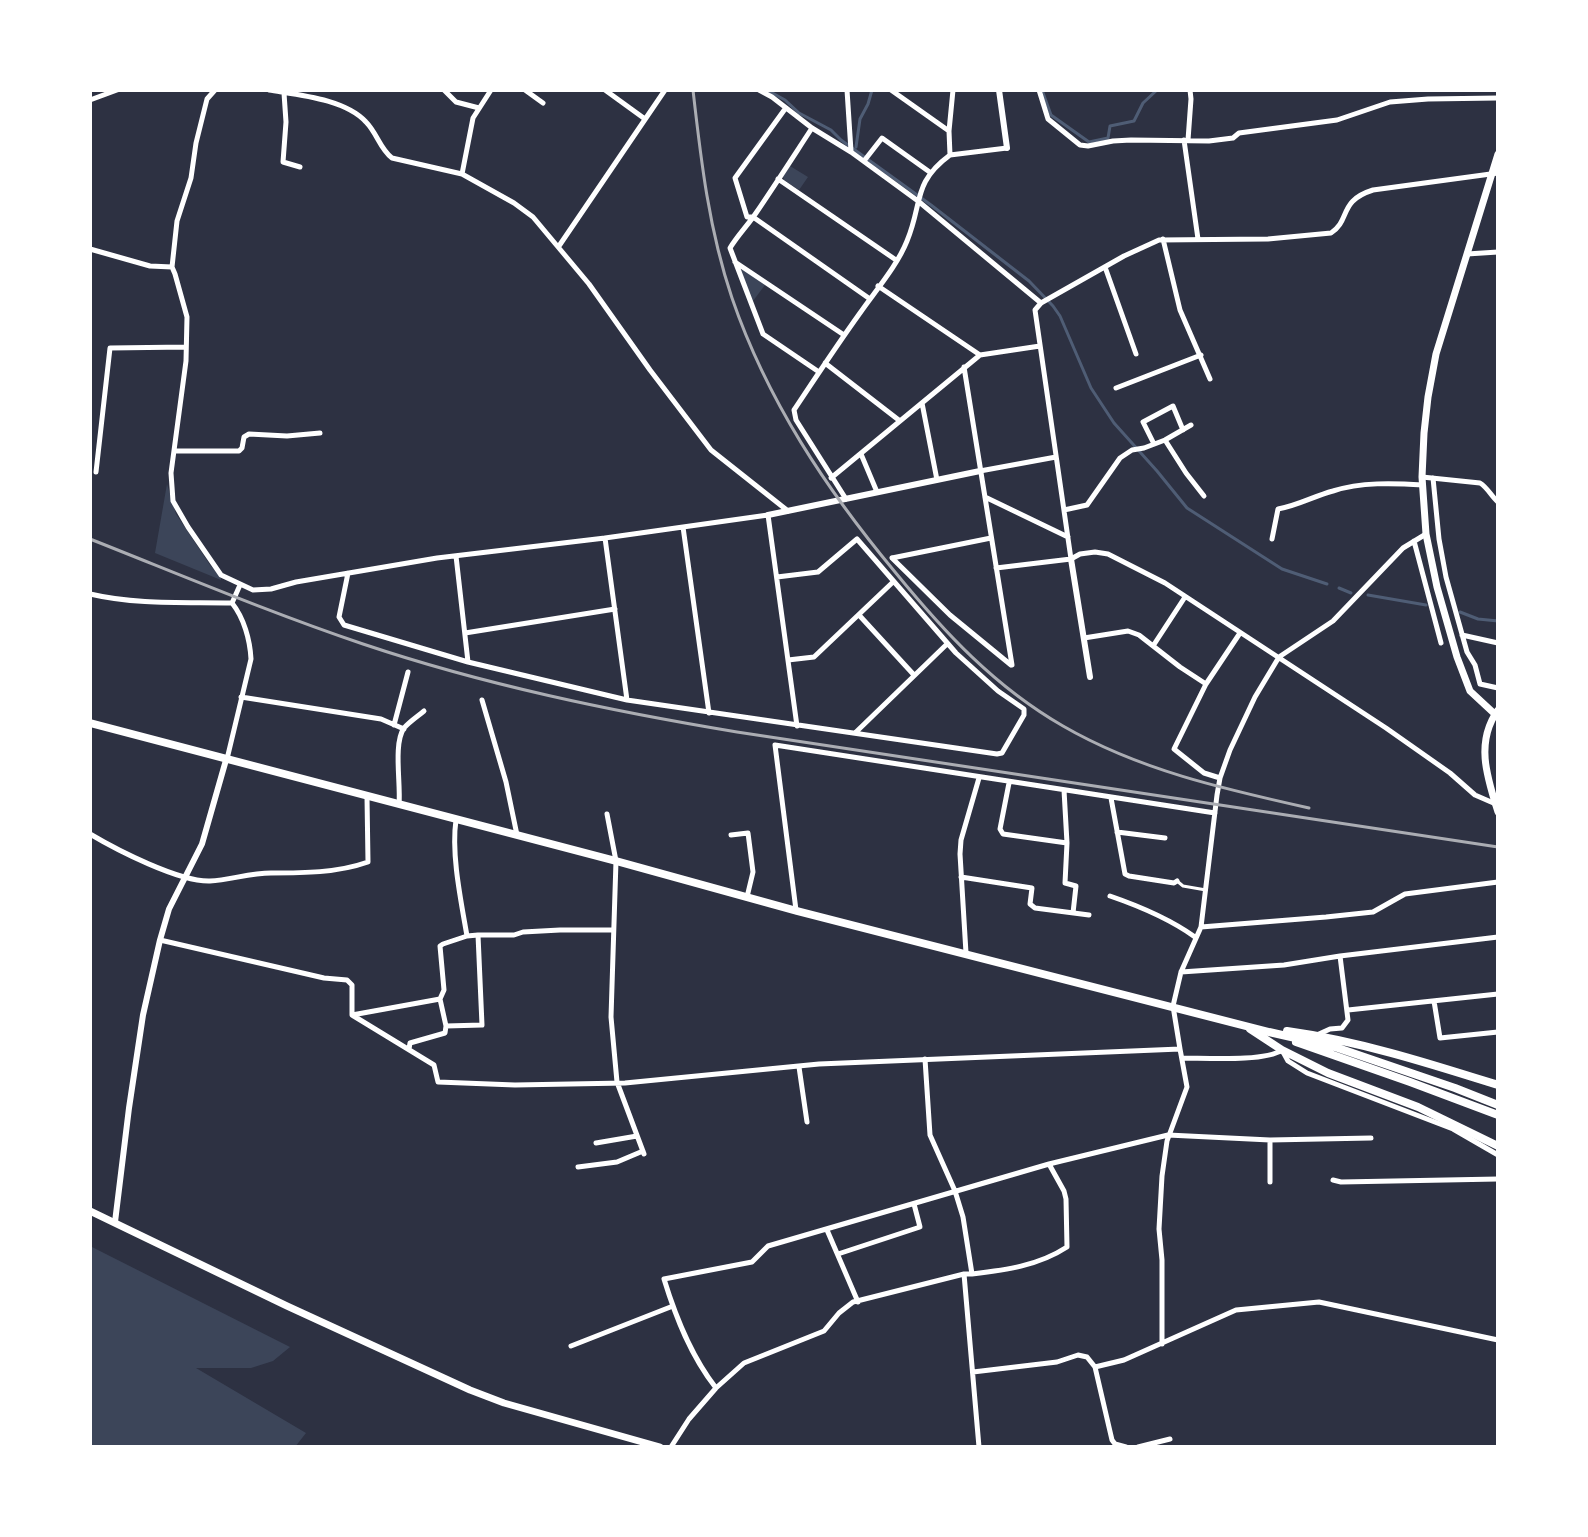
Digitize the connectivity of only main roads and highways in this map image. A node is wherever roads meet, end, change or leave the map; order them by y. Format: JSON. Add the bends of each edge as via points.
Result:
{"nodes":[{"id":1,"x":1498,"y":154,"type":"edge"},
{"id":2,"x":1495,"y":173,"type":"edge"},
{"id":3,"x":1497,"y":714,"type":"edge"},
{"id":4,"x":90,"y":723,"type":"edge"},
{"id":5,"x":1498,"y":812,"type":"edge"},
{"id":6,"x":1243,"y":1024,"type":"junction"},
{"id":7,"x":1269,"y":1032,"type":"junction"},
{"id":8,"x":1498,"y":1085,"type":"edge"},
{"id":9,"x":1498,"y":1105,"type":"edge"},
{"id":10,"x":1498,"y":1115,"type":"edge"},
{"id":11,"x":1498,"y":1146,"type":"edge"},
{"id":12,"x":90,"y":1211,"type":"edge"},
{"id":13,"x":660,"y":1447,"type":"edge"}],
"edges":[{"from":1,"to":2,"type":"main road"},
{"from":2,"to":3,"type":"main road","via":[[1436,354],[1422,481],[1426,534],[1457,657],[1474,696]]},
{"from":3,"to":5,"type":"main road","via":[[1487,731],[1484,754]]},
{"from":4,"to":6,"type":"highway"},
{"from":6,"to":7,"type":"highway"},
{"from":6,"to":8,"type":"highway","via":[[1318,1035]]},
{"from":6,"to":11,"type":"highway","via":[[1328,1073],[1418,1107]]},
{"from":7,"to":9,"type":"highway","via":[[1335,1047]]},
{"from":7,"to":10,"type":"highway"},
{"from":12,"to":13,"type":"main road","via":[[470,1390]]}]}
